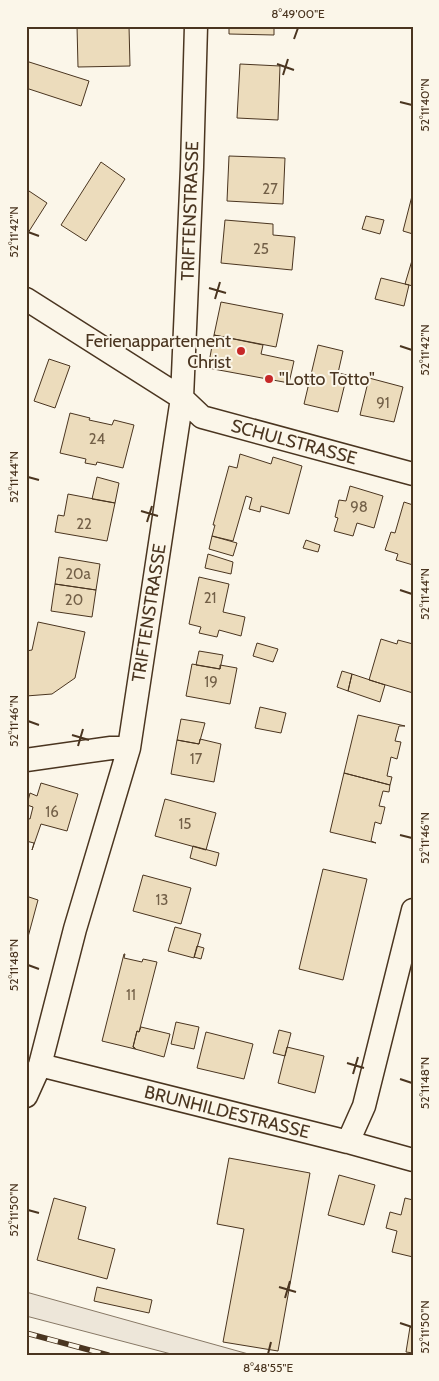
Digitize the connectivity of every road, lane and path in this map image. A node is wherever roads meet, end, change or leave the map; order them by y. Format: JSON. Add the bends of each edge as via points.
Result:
{"nodes":[{"id":1,"x":196,"y":26,"type":"edge"},
{"id":2,"x":26,"y":299,"type":"edge"},
{"id":3,"x":182,"y":398,"type":"junction"},
{"id":4,"x":413,"y":474,"type":"edge"},
{"id":5,"x":129,"y":748,"type":"junction"},
{"id":6,"x":26,"y":760,"type":"edge"},
{"id":7,"x":413,"y":910,"type":"edge"},
{"id":8,"x":40,"y":1065,"type":"junction"},
{"id":9,"x":26,"y":1096,"type":"edge"},
{"id":10,"x":348,"y":1142,"type":"junction"},
{"id":11,"x":413,"y":1160,"type":"edge"}],
"edges":[{"from":1,"to":3,"type":"street","name":"TRIFTENSTRASSE"},
{"from":2,"to":3,"type":"street","name":"SCHULSTRASSE"},
{"from":3,"to":4,"type":"street","name":"SCHULSTRASSE","via":[[202,417]]},
{"from":3,"to":5,"type":"street","name":"TRIFTENSTRASSE"},
{"from":5,"to":6,"type":"street"},
{"from":5,"to":8,"type":"street","name":"TRIFTENSTRASSE","via":[[75,929]]},
{"from":7,"to":10,"type":"street","via":[[364,1106]]},
{"from":8,"to":9,"type":"street","name":"TRIFTENSTRASSE"},
{"from":8,"to":10,"type":"street","name":"BRUNHILDESTRASSE"},
{"from":10,"to":11,"type":"street","name":"BRUNHILDESTRASSE"}]}
